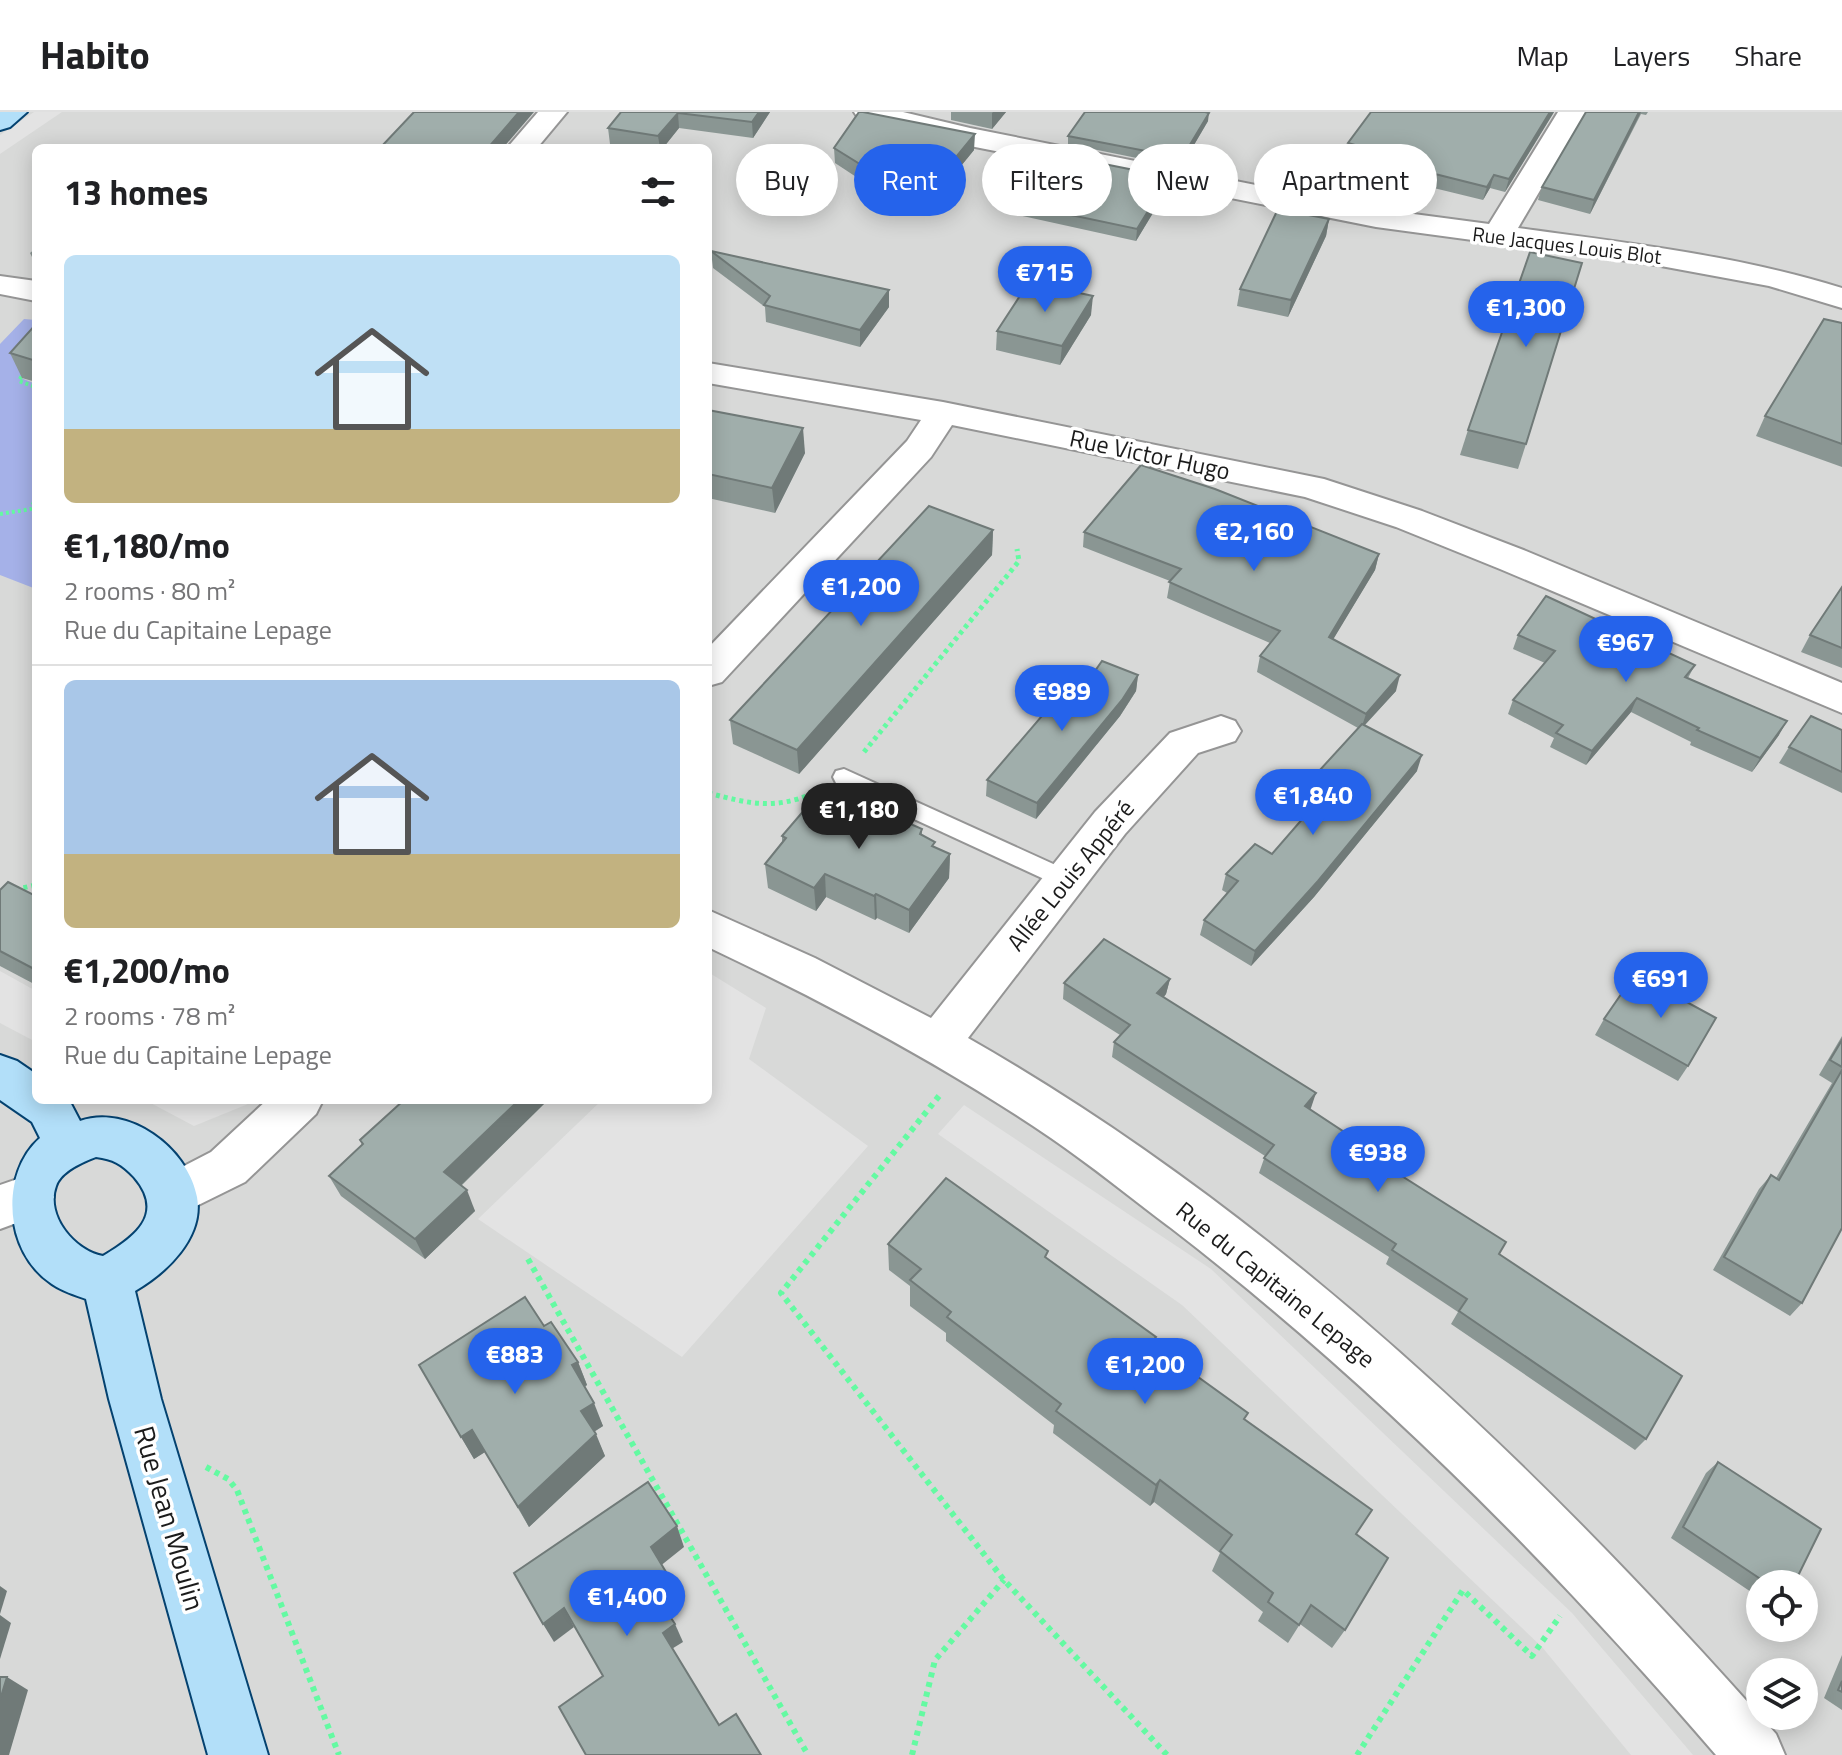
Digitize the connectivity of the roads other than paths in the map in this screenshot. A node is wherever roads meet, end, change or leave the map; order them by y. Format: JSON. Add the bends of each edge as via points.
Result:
{"nodes":[{"id":1,"x":13,"y":112,"type":"edge"},
{"id":2,"x":553,"y":112,"type":"edge"},
{"id":3,"x":868,"y":112,"type":"edge"},
{"id":4,"x":1572,"y":112,"type":"edge"},
{"id":5,"x":0,"y":121,"type":"edge"},
{"id":6,"x":525,"y":144,"type":"edge"},
{"id":7,"x":1498,"y":235,"type":"junction"},
{"id":8,"x":0,"y":285,"type":"edge"},
{"id":9,"x":32,"y":290,"type":"edge"},
{"id":10,"x":1842,"y":298,"type":"edge"},
{"id":11,"x":712,"y":374,"type":"edge"},
{"id":12,"x":943,"y":413,"type":"junction"},
{"id":13,"x":712,"y":668,"type":"edge"},
{"id":14,"x":1842,"y":699,"type":"edge"},
{"id":15,"x":1221,"y":731,"type":"dead end"},
{"id":16,"x":844,"y":777,"type":"road end"},
{"id":17,"x":1065,"y":879,"type":"junction"},
{"id":18,"x":712,"y":929,"type":"edge"},
{"id":19,"x":952,"y":1052,"type":"junction"},
{"id":20,"x":0,"y":1075,"type":"edge"},
{"id":21,"x":32,"y":1097,"type":"edge"},
{"id":22,"x":42,"y":1104,"type":"edge"},
{"id":23,"x":295,"y":1104,"type":"edge"},
{"id":24,"x":68,"y":1145,"type":"junction"},
{"id":25,"x":172,"y":1196,"type":"junction"},
{"id":26,"x":14,"y":1202,"type":"edge"},
{"id":27,"x":107,"y":1279,"type":"junction"},
{"id":28,"x":238,"y":1755,"type":"edge"},
{"id":29,"x":1755,"y":1755,"type":"edge"}],
"edges":[{"from":1,"to":5,"type":"street"},
{"from":2,"to":6,"type":"street"},
{"from":3,"to":7,"type":"street","name":"Rue Jacques Louis Blot","via":[[1376,218]]},
{"from":4,"to":7,"type":"street"},
{"from":7,"to":10,"type":"street","name":"Rue Jacques Louis Blot","via":[[1774,277]]},
{"from":8,"to":9,"type":"street"},
{"from":11,"to":12,"type":"street","name":"Rue Victor Hugo"},
{"from":12,"to":13,"type":"street","via":[[919,449]]},
{"from":12,"to":14,"type":"street","name":"Rue Victor Hugo","via":[[1355,500],[1513,560]]},
{"from":15,"to":17,"type":"street","name":"Allée Louis Appéré","via":[[1184,743]]},
{"from":16,"to":17,"type":"lane"},
{"from":17,"to":19,"type":"street","name":"Allée Louis Appéré"},
{"from":18,"to":19,"type":"street","name":"Rue du Capitaine Lepage","via":[[856,998]]},
{"from":19,"to":29,"type":"street","name":"Rue du Capitaine Lepage","via":[[1065,1121],[1315,1310],[1532,1512]]},
{"from":20,"to":21,"type":"street"},
{"from":22,"to":24,"type":"street"},
{"from":23,"to":25,"type":"street","via":[[228,1167]]},
{"from":24,"to":25,"type":"street","via":[[96,1136],[126,1141],[150,1160]]},
{"from":24,"to":26,"type":"street","via":[[39,1169]]},
{"from":25,"to":27,"type":"street","via":[[161,1241],[140,1261]]},
{"from":26,"to":27,"type":"street","via":[[54,1255],[77,1274]]},
{"from":27,"to":28,"type":"street","name":"Rue Jean Moulin","via":[[135,1399]]}]}
